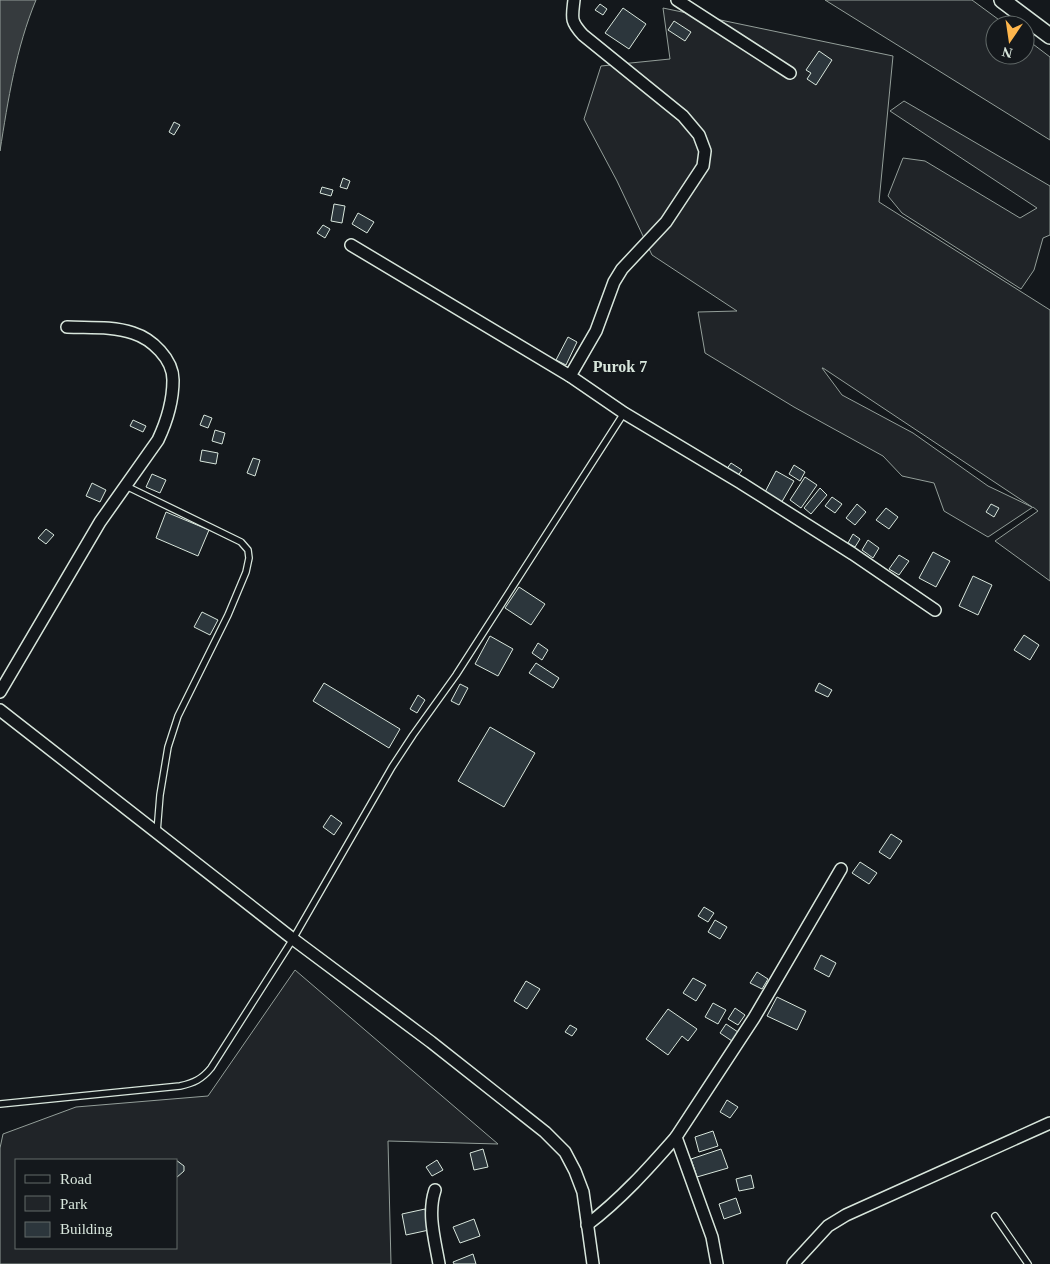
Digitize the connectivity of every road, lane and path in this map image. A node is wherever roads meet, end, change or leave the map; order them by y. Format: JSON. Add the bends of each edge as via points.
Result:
{"nodes":[{"id":1,"x":574,"y":0,"type":"edge"},
{"id":2,"x":677,"y":0,"type":"edge"},
{"id":3,"x":1002,"y":0,"type":"edge"},
{"id":4,"x":1050,"y":36,"type":"edge"},
{"id":5,"x":790,"y":73,"type":"dead end"},
{"id":6,"x":351,"y":246,"type":"dead end"},
{"id":7,"x":67,"y":327,"type":"dead end"},
{"id":8,"x":570,"y":376,"type":"junction"},
{"id":9,"x":624,"y":413,"type":"junction"},
{"id":10,"x":126,"y":486,"type":"junction"},
{"id":11,"x":935,"y":610,"type":"dead end"},
{"id":12,"x":0,"y":692,"type":"edge"},
{"id":13,"x":0,"y":710,"type":"edge"},
{"id":14,"x":157,"y":832,"type":"junction"},
{"id":15,"x":841,"y":869,"type":"dead end"},
{"id":16,"x":293,"y":939,"type":"junction"},
{"id":17,"x":0,"y":1104,"type":"edge"},
{"id":18,"x":1050,"y":1122,"type":"edge"},
{"id":19,"x":676,"y":1137,"type":"junction"},
{"id":20,"x":435,"y":1190,"type":"dead end"},
{"id":21,"x":996,"y":1216,"type":"dead end"},
{"id":22,"x":587,"y":1225,"type":"junction"},
{"id":23,"x":439,"y":1264,"type":"edge"},
{"id":24,"x":593,"y":1264,"type":"edge"},
{"id":25,"x":717,"y":1264,"type":"edge"},
{"id":26,"x":794,"y":1264,"type":"edge"},
{"id":27,"x":1028,"y":1264,"type":"edge"}],
"edges":[{"from":1,"to":8,"type":"street","via":[[574,26],[683,116],[699,134],[705,151],[703,166],[666,222],[614,282],[596,331]]},
{"from":2,"to":5,"type":"street"},
{"from":3,"to":4,"type":"main road"},
{"from":6,"to":8,"type":"street"},
{"from":7,"to":10,"type":"street","via":[[134,333],[155,344],[170,366],[173,379],[164,425],[158,440]]},
{"from":8,"to":9,"type":"street"},
{"from":9,"to":11,"type":"street","via":[[797,518]]},
{"from":9,"to":16,"type":"lane","via":[[456,675],[412,735]]},
{"from":10,"to":12,"type":"street","via":[[100,522]]},
{"from":10,"to":14,"type":"lane","via":[[241,542],[248,550],[249,558],[235,598],[178,716],[164,766]]},
{"from":13,"to":14,"type":"street"},
{"from":14,"to":16,"type":"street"},
{"from":15,"to":19,"type":"street","via":[[754,1018]]},
{"from":16,"to":17,"type":"lane","via":[[203,1078],[180,1086]]},
{"from":16,"to":22,"type":"street","via":[[545,1132],[565,1152],[575,1171],[583,1192]]},
{"from":18,"to":26,"type":"street","via":[[846,1215],[828,1226]]},
{"from":19,"to":22,"type":"street","via":[[631,1188]]},
{"from":19,"to":25,"type":"street","via":[[712,1237]]},
{"from":20,"to":23,"type":"street","via":[[431,1218]]},
{"from":21,"to":27,"type":"lane"},
{"from":22,"to":24,"type":"street"}]}
